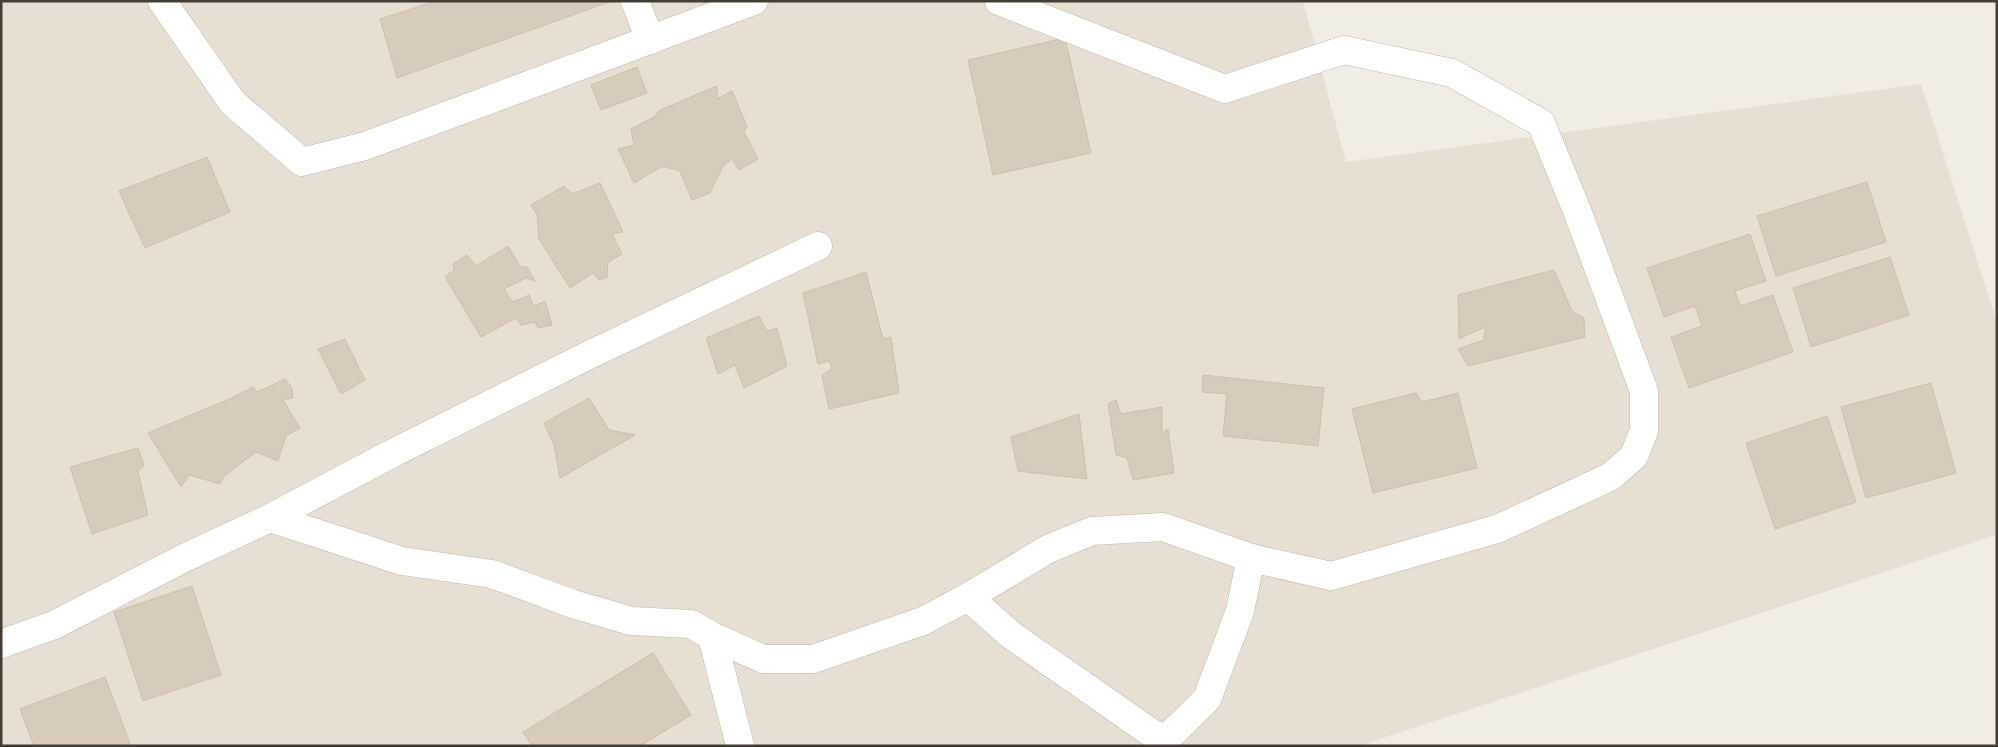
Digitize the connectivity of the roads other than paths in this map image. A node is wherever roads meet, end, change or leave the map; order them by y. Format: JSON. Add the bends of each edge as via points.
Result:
{"nodes":[{"id":1,"x":162,"y":1,"type":"edge"},
{"id":2,"x":635,"y":1,"type":"edge"},
{"id":3,"x":754,"y":1,"type":"edge"},
{"id":4,"x":999,"y":1,"type":"edge"},
{"id":5,"x":650,"y":40,"type":"junction"},
{"id":6,"x":818,"y":246,"type":"dead end"},
{"id":7,"x":270,"y":518,"type":"junction"},
{"id":8,"x":1251,"y":558,"type":"junction"},
{"id":9,"x":968,"y":597,"type":"junction"},
{"id":10,"x":712,"y":636,"type":"junction"},
{"id":11,"x":1,"y":644,"type":"edge"},
{"id":12,"x":1163,"y":743,"type":"edge"},
{"id":13,"x":740,"y":746,"type":"edge"}],
"edges":[{"from":1,"to":5,"type":"street","via":[[233,102],[302,162],[365,146]]},
{"from":2,"to":5,"type":"street"},
{"from":3,"to":5,"type":"street"},
{"from":4,"to":8,"type":"street","via":[[1225,90],[1344,50],[1452,73],[1541,123],[1644,391],[1644,430],[1634,456],[1610,477],[1497,529],[1331,576]]},
{"from":6,"to":7,"type":"street","via":[[591,354]]},
{"from":7,"to":10,"type":"street","via":[[402,561],[492,574],[631,621],[691,624]]},
{"from":7,"to":11,"type":"street","via":[[54,624]]},
{"from":8,"to":9,"type":"street","via":[[1163,527],[1092,531],[1048,549]]},
{"from":8,"to":12,"type":"street","via":[[1240,611],[1207,698]]},
{"from":9,"to":10,"type":"street","via":[[923,621],[813,659],[763,659]]},
{"from":9,"to":12,"type":"street","via":[[1011,635]]},
{"from":10,"to":13,"type":"street"}]}
